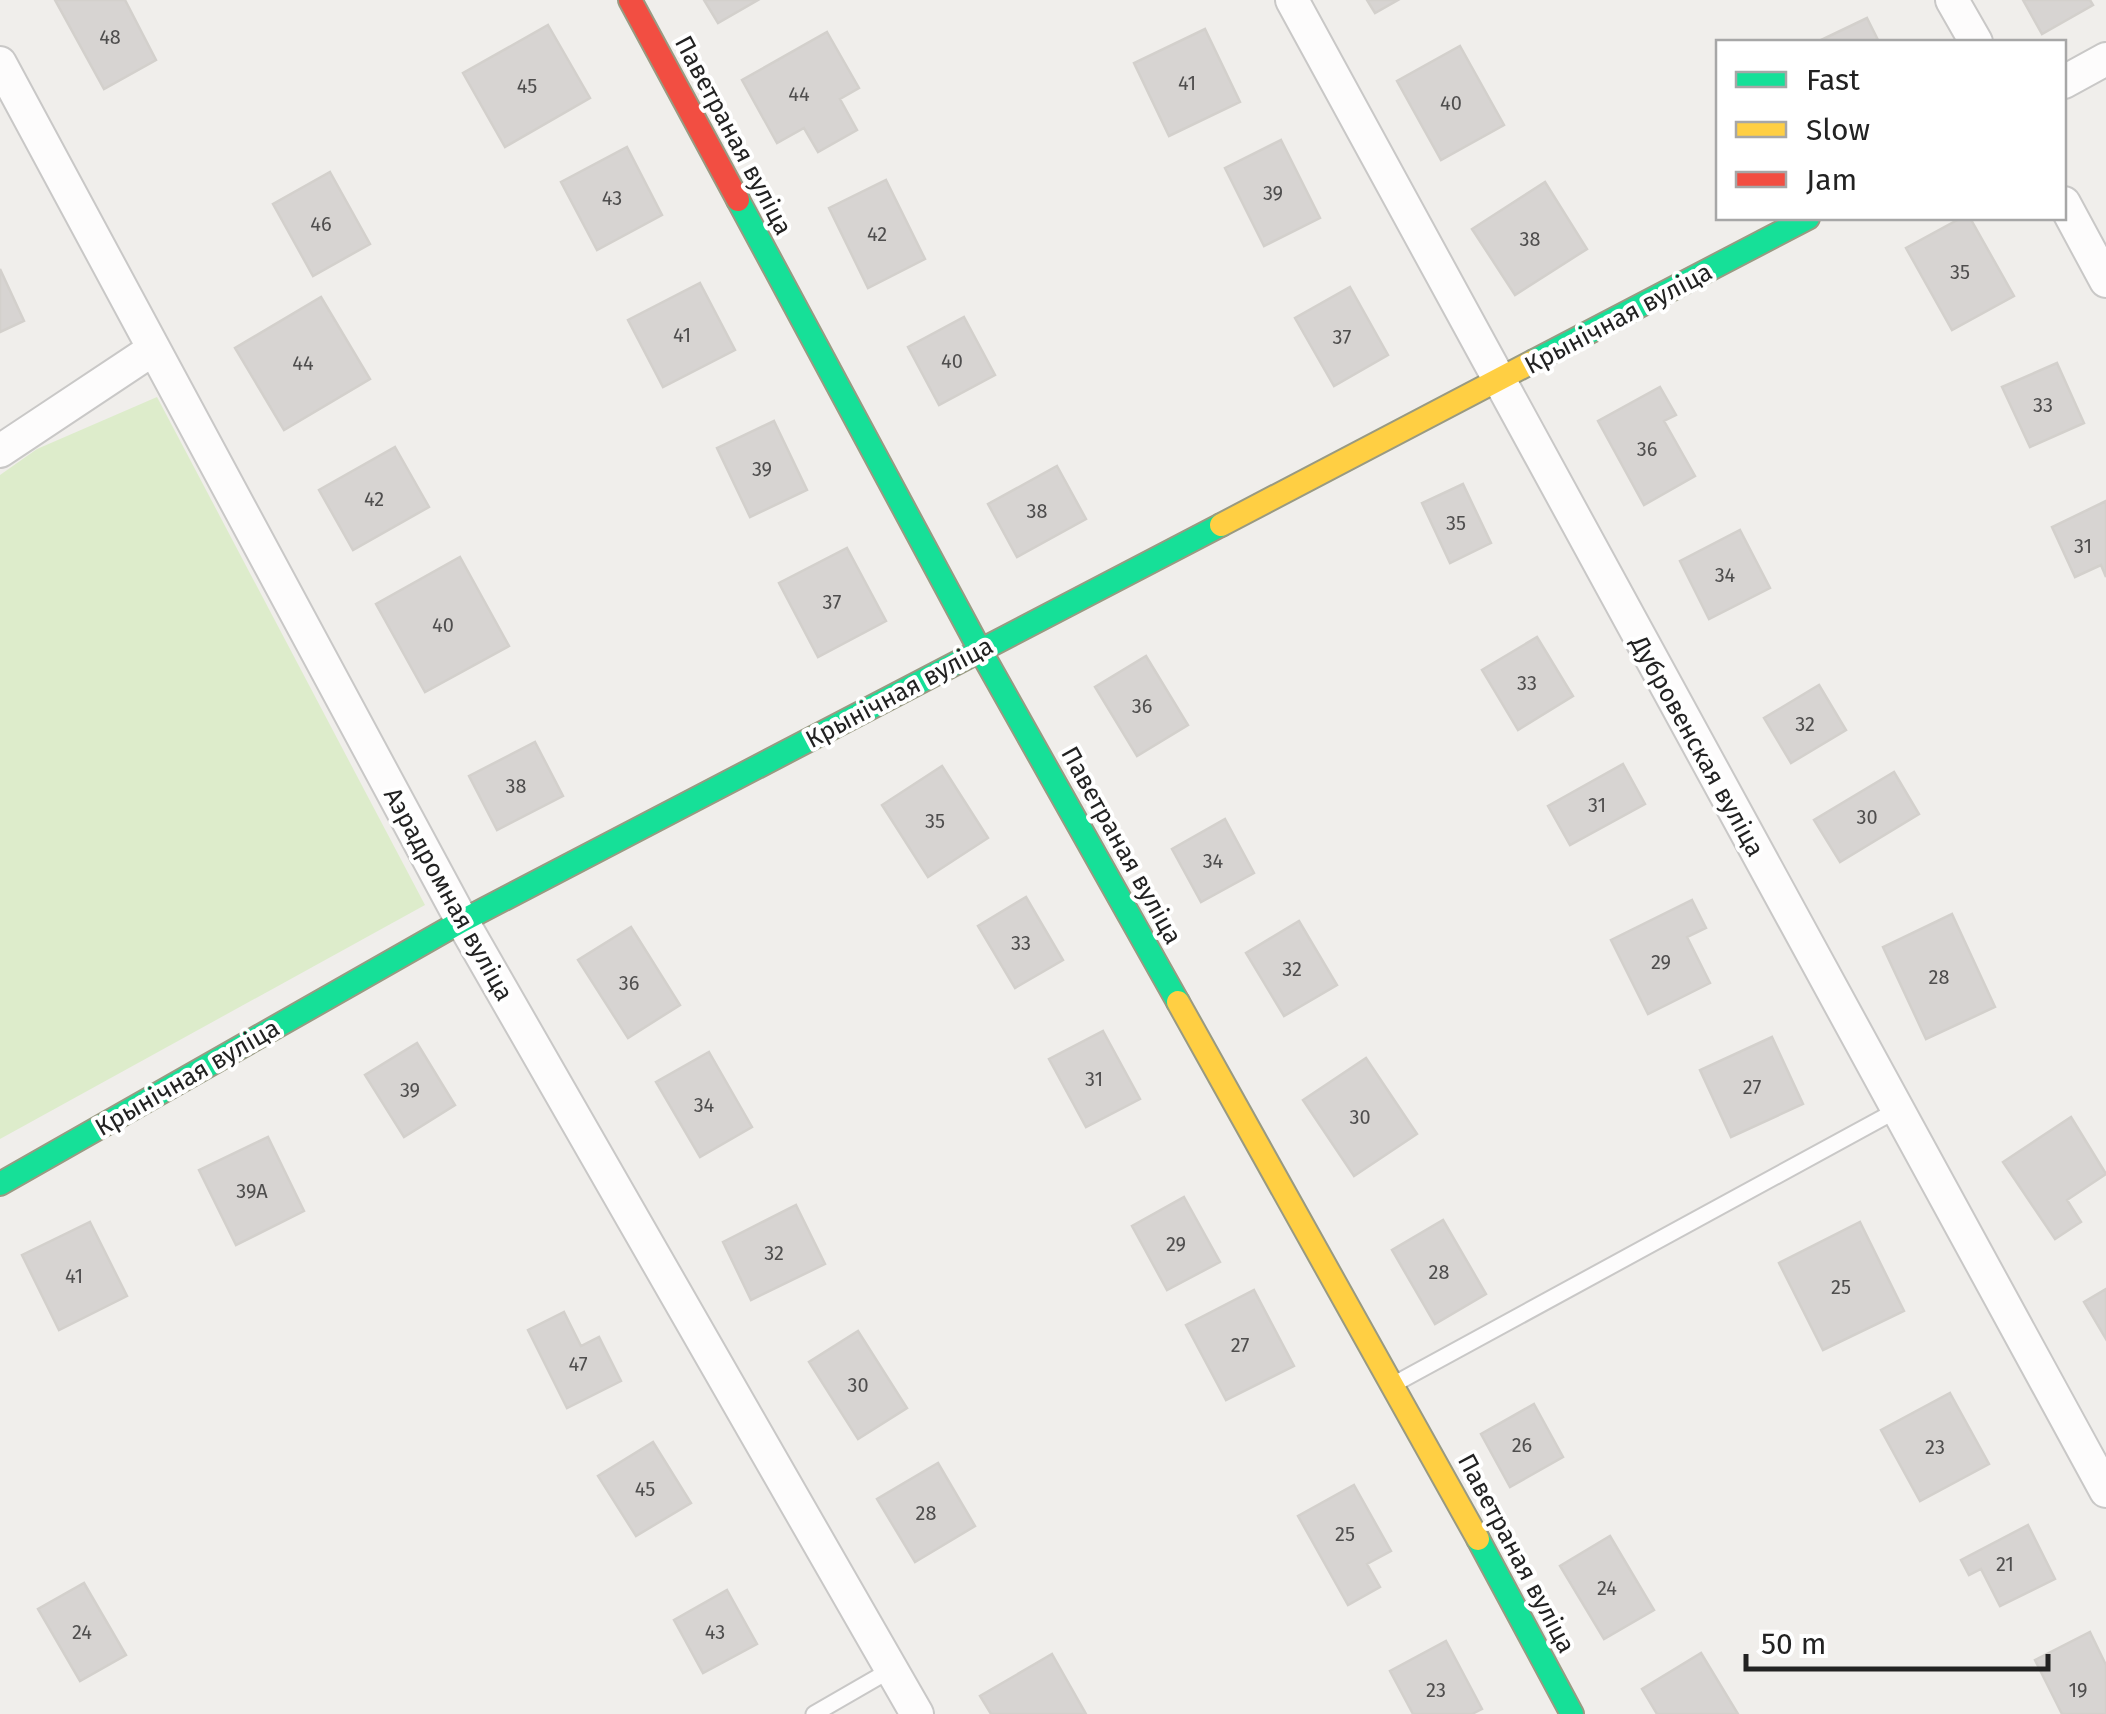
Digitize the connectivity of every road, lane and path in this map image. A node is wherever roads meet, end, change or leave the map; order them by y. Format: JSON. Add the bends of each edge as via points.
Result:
{"nodes":[{"id":1,"x":630,"y":0,"type":"edge"},
{"id":2,"x":1292,"y":0,"type":"edge"},
{"id":3,"x":1952,"y":0,"type":"edge"},
{"id":4,"x":1975,"y":40,"type":"edge"},
{"id":5,"x":2106,"y":60,"type":"edge"},
{"id":6,"x":0,"y":63,"type":"edge"},
{"id":7,"x":2066,"y":81,"type":"edge"},
{"id":8,"x":2066,"y":207,"type":"edge"},
{"id":9,"x":1804,"y":220,"type":"edge"},
{"id":10,"x":2106,"y":281,"type":"edge"},
{"id":11,"x":152,"y":350,"type":"junction"},
{"id":12,"x":1498,"y":381,"type":"junction"},
{"id":13,"x":0,"y":451,"type":"edge"},
{"id":14,"x":980,"y":650,"type":"junction"},
{"id":15,"x":462,"y":920,"type":"junction"},
{"id":16,"x":1897,"y":1110,"type":"junction"},
{"id":17,"x":0,"y":1184,"type":"edge"},
{"id":18,"x":1394,"y":1384,"type":"junction"},
{"id":19,"x":2106,"y":1491,"type":"edge"},
{"id":20,"x":892,"y":1669,"type":"junction"},
{"id":21,"x":814,"y":1714,"type":"edge"},
{"id":22,"x":917,"y":1714,"type":"edge"},
{"id":23,"x":1572,"y":1714,"type":"edge"}],
"edges":[{"from":1,"to":14,"type":"street","name":"Паветраная вуліца"},
{"from":2,"to":12,"type":"street","name":"Дубровенская вуліца"},
{"from":3,"to":4,"type":"street"},
{"from":5,"to":7,"type":"street"},
{"from":6,"to":11,"type":"street","name":"Аэрадромная вуліца"},
{"from":8,"to":10,"type":"street"},
{"from":9,"to":12,"type":"street","name":"Крынічная вуліца"},
{"from":11,"to":13,"type":"street"},
{"from":11,"to":15,"type":"street","name":"Аэрадромная вуліца"},
{"from":12,"to":14,"type":"street","name":"Крынічная вуліца"},
{"from":12,"to":16,"type":"street","name":"Дубровенская вуліца"},
{"from":14,"to":15,"type":"street","name":"Крынічная вуліца"},
{"from":14,"to":18,"type":"street","name":"Паветраная вуліца"},
{"from":15,"to":17,"type":"street","name":"Крынічная вуліца"},
{"from":15,"to":20,"type":"street","name":"Аэрадромная вуліца"},
{"from":16,"to":18,"type":"lane"},
{"from":16,"to":19,"type":"street","name":"Дубровенская вуліца"},
{"from":18,"to":23,"type":"street","name":"Паветраная вуліца"},
{"from":20,"to":21,"type":"lane"},
{"from":20,"to":22,"type":"street","name":"Аэрадромная вуліца"}]}
